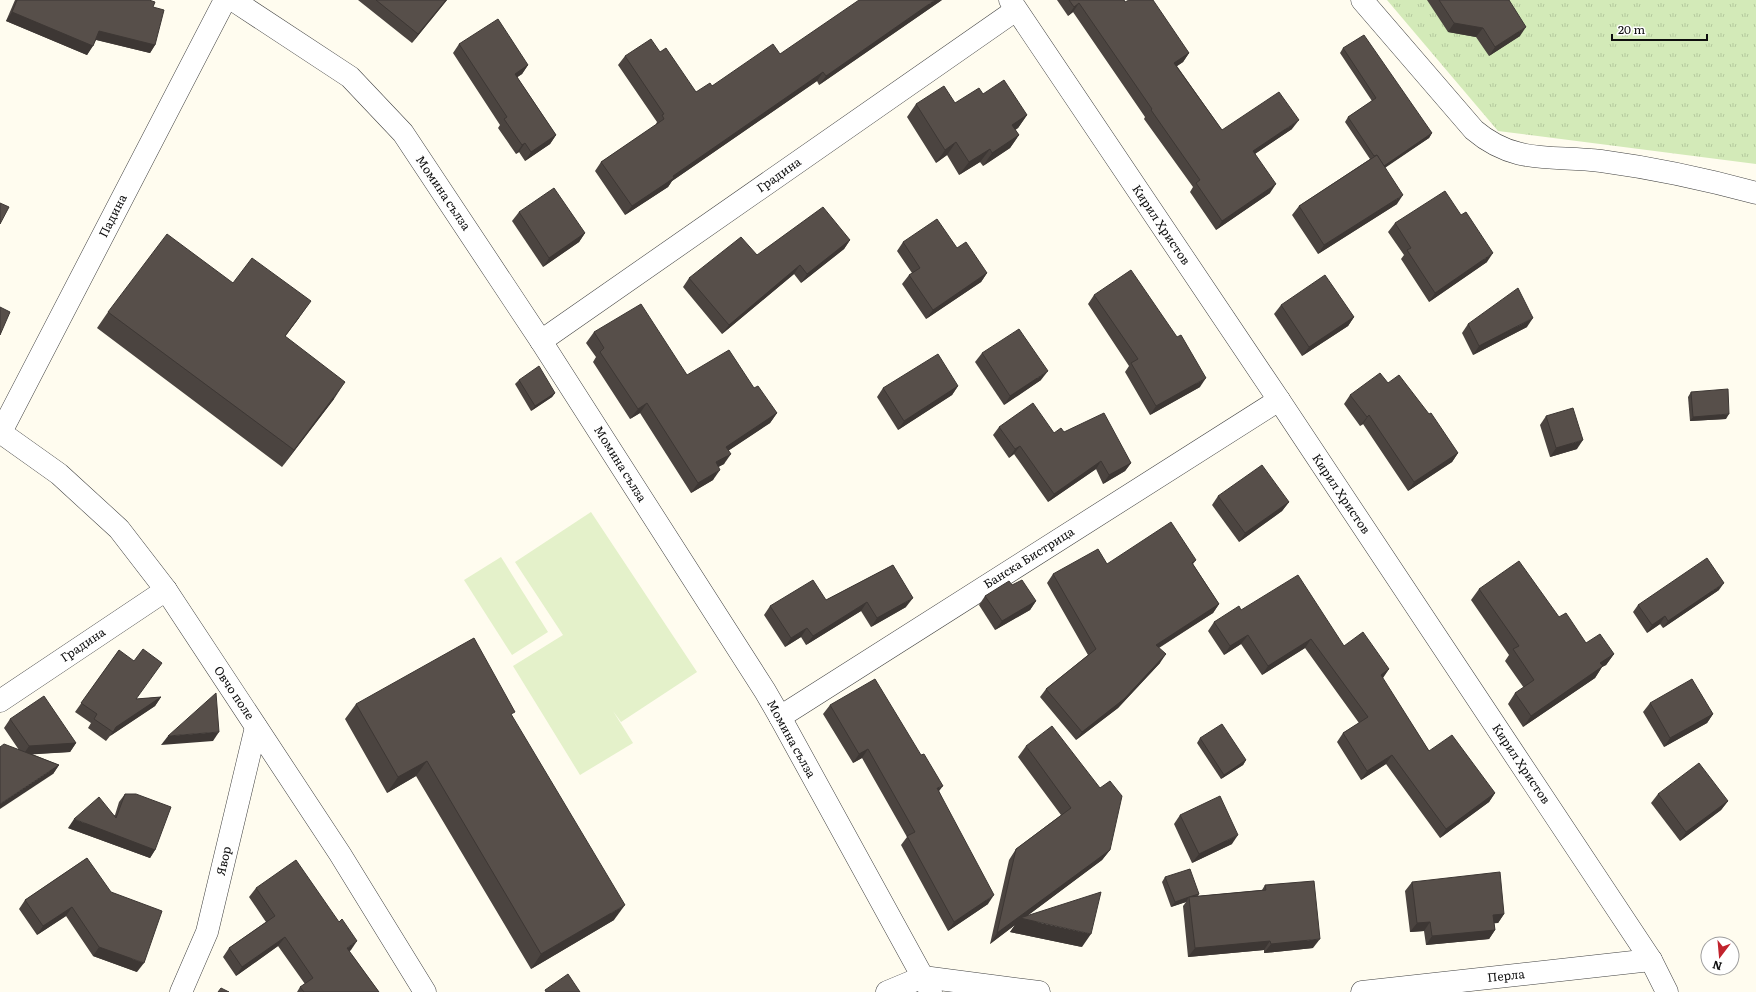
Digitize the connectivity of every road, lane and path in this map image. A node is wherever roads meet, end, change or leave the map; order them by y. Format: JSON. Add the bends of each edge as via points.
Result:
{"nodes":[{"id":1,"x":225,"y":0,"type":"edge"},
{"id":2,"x":233,"y":0,"type":"edge"},
{"id":3,"x":1362,"y":0,"type":"edge"},
{"id":4,"x":1013,"y":5,"type":"edge"},
{"id":5,"x":1756,"y":193,"type":"edge"},
{"id":6,"x":541,"y":341,"type":"junction"},
{"id":7,"x":1279,"y":400,"type":"junction"},
{"id":8,"x":0,"y":432,"type":"edge"},
{"id":9,"x":166,"y":590,"type":"junction"},
{"id":10,"x":0,"y":700,"type":"edge"},
{"id":11,"x":780,"y":717,"type":"junction"},
{"id":12,"x":256,"y":727,"type":"junction"},
{"id":13,"x":1651,"y":960,"type":"junction"},
{"id":14,"x":927,"y":985,"type":"edge"},
{"id":15,"x":181,"y":992,"type":"edge"},
{"id":16,"x":425,"y":992,"type":"edge"},
{"id":17,"x":887,"y":992,"type":"edge"},
{"id":18,"x":1040,"y":992,"type":"edge"},
{"id":19,"x":1362,"y":992,"type":"edge"},
{"id":20,"x":1667,"y":992,"type":"edge"}],
"edges":[{"from":1,"to":8,"type":"street","name":"Падина"},
{"from":2,"to":6,"type":"street","name":"Момина сълза","via":[[350,77],[403,133]]},
{"from":3,"to":5,"type":"street","via":[[1474,130],[1486,141],[1501,149],[1515,154],[1601,161],[1711,180]]},
{"from":4,"to":6,"type":"street","name":"Градина"},
{"from":4,"to":7,"type":"street","name":"Кирил Христов"},
{"from":6,"to":11,"type":"street","name":"Момина сълза"},
{"from":7,"to":11,"type":"street","name":"Банска Бистрица"},
{"from":7,"to":13,"type":"street","name":"Кирил Христов"},
{"from":8,"to":9,"type":"street","name":"Овчо поле","via":[[59,474],[118,529]]},
{"from":9,"to":10,"type":"street","name":"Градина"},
{"from":9,"to":12,"type":"street","name":"Овчо поле"},
{"from":11,"to":14,"type":"street","name":"Момина сълза"},
{"from":12,"to":15,"type":"street","name":"Явор","via":[[208,932]]},
{"from":12,"to":16,"type":"street","name":"Овчо поле","via":[[340,854]]},
{"from":13,"to":19,"type":"street","name":"Перла"},
{"from":13,"to":20,"type":"street","name":"Кирил Христов"},
{"from":14,"to":17,"type":"street"},
{"from":14,"to":18,"type":"street"}]}
